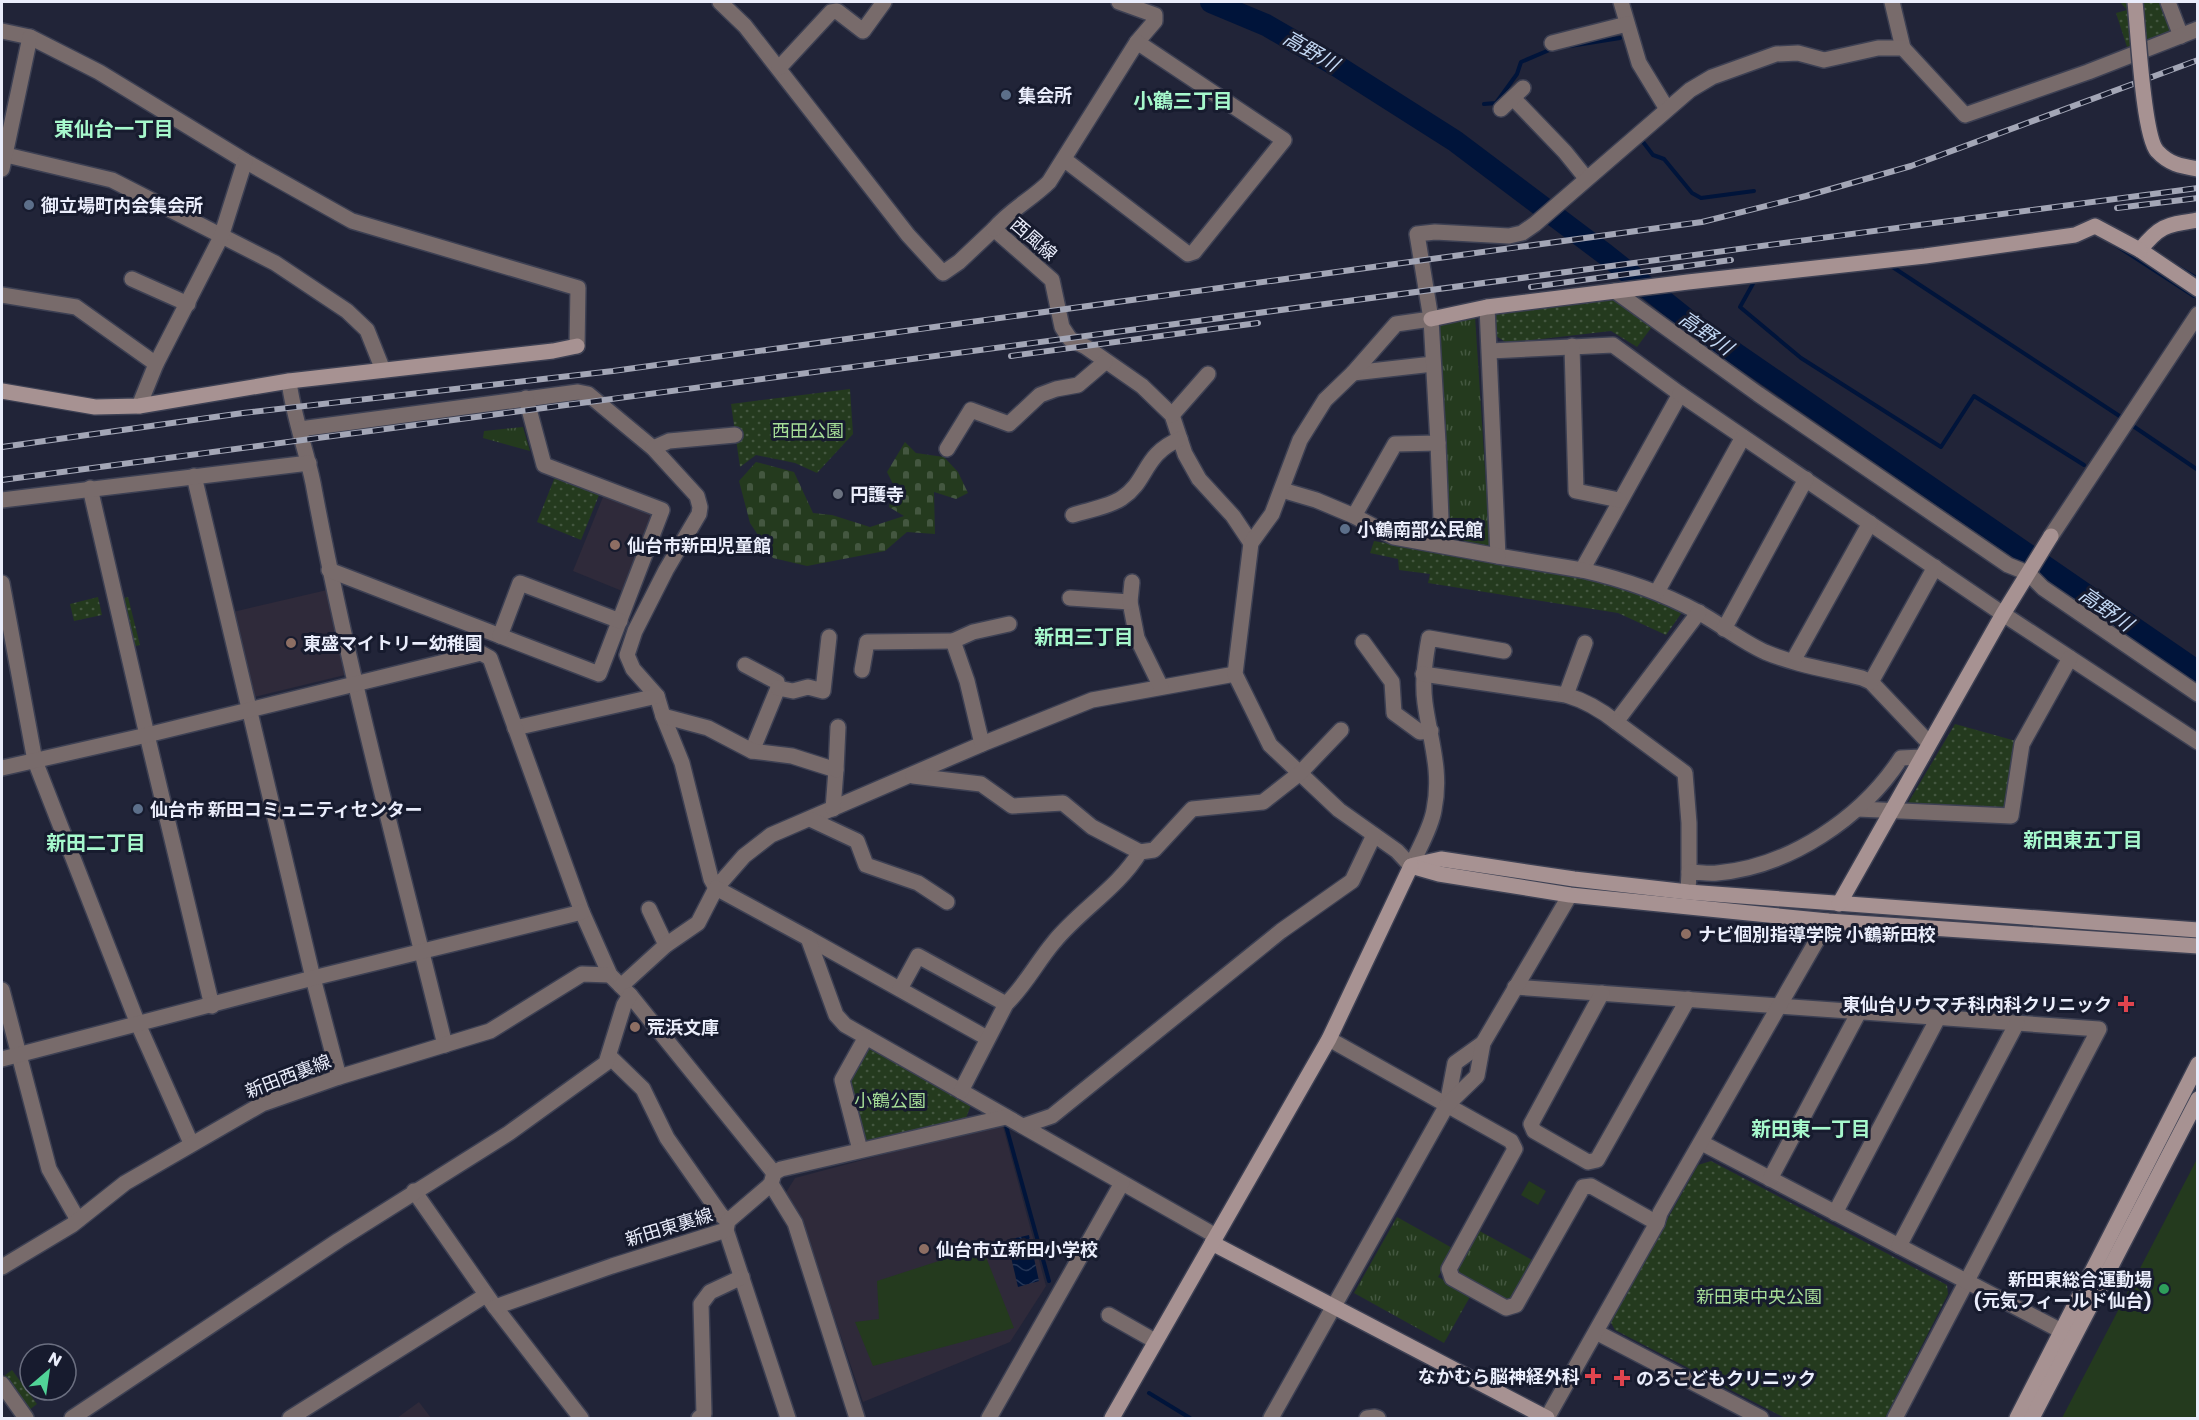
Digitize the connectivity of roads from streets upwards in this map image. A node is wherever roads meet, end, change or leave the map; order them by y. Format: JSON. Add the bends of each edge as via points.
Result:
{"nodes":[{"id":1,"x":720,"y":2,"type":"edge"},
{"id":2,"x":884,"y":2,"type":"edge"},
{"id":3,"x":1119,"y":2,"type":"edge"},
{"id":4,"x":1621,"y":2,"type":"edge"},
{"id":5,"x":1892,"y":2,"type":"edge"},
{"id":6,"x":2135,"y":2,"type":"edge"},
{"id":7,"x":2168,"y":2,"type":"edge"},
{"id":8,"x":1627,"y":24,"type":"junction"},
{"id":9,"x":2198,"y":29,"type":"edge"},
{"id":10,"x":2,"y":31,"type":"edge"},
{"id":11,"x":2181,"y":36,"type":"junction"},
{"id":12,"x":30,"y":37,"type":"junction"},
{"id":13,"x":1137,"y":42,"type":"junction"},
{"id":14,"x":1552,"y":43,"type":"dead end"},
{"id":15,"x":1903,"y":48,"type":"junction"},
{"id":16,"x":779,"y":68,"type":"junction"},
{"id":17,"x":1501,"y":109,"type":"dead end"},
{"id":18,"x":1667,"y":110,"type":"junction"},
{"id":19,"x":2,"y":159,"type":"edge"},
{"id":20,"x":1065,"y":160,"type":"junction"},
{"id":21,"x":245,"y":161,"type":"junction"},
{"id":22,"x":2198,"y":169,"type":"edge"},
{"id":23,"x":1586,"y":178,"type":"junction"},
{"id":24,"x":2198,"y":220,"type":"edge"},
{"id":25,"x":994,"y":229,"type":"junction"},
{"id":26,"x":220,"y":237,"type":"junction"},
{"id":27,"x":2140,"y":250,"type":"junction"},
{"id":28,"x":132,"y":279,"type":"dead end"},
{"id":29,"x":2198,"y":289,"type":"edge"},
{"id":30,"x":1619,"y":291,"type":"junction"},
{"id":31,"x":2,"y":295,"type":"edge"},
{"id":32,"x":188,"y":303,"type":"junction"},
{"id":33,"x":1487,"y":307,"type":"junction"},
{"id":34,"x":2198,"y":314,"type":"edge"},
{"id":35,"x":1431,"y":319,"type":"junction"},
{"id":36,"x":1572,"y":346,"type":"junction"},
{"id":37,"x":1490,"y":351,"type":"junction"},
{"id":38,"x":1105,"y":362,"type":"junction"},
{"id":39,"x":156,"y":364,"type":"junction"},
{"id":40,"x":1433,"y":364,"type":"junction"},
{"id":41,"x":383,"y":370,"type":"junction"},
{"id":42,"x":1353,"y":373,"type":"junction"},
{"id":43,"x":1208,"y":374,"type":"dead end"},
{"id":44,"x":289,"y":381,"type":"junction"},
{"id":45,"x":2,"y":391,"type":"edge"},
{"id":46,"x":1680,"y":394,"type":"junction"},
{"id":47,"x":526,"y":398,"type":"junction"},
{"id":48,"x":139,"y":406,"type":"junction"},
{"id":49,"x":1172,"y":415,"type":"junction"},
{"id":50,"x":300,"y":429,"type":"junction"},
{"id":51,"x":735,"y":435,"type":"dead end"},
{"id":52,"x":1743,"y":437,"type":"junction"},
{"id":53,"x":1180,"y":439,"type":"junction"},
{"id":54,"x":1438,"y":443,"type":"junction"},
{"id":55,"x":653,"y":448,"type":"junction"},
{"id":56,"x":947,"y":449,"type":"dead end"},
{"id":57,"x":309,"y":463,"type":"junction"},
{"id":58,"x":194,"y":476,"type":"junction"},
{"id":59,"x":1806,"y":479,"type":"junction"},
{"id":60,"x":90,"y":488,"type":"junction"},
{"id":61,"x":1282,"y":490,"type":"junction"},
{"id":62,"x":2,"y":500,"type":"edge"},
{"id":63,"x":1619,"y":500,"type":"junction"},
{"id":64,"x":1073,"y":515,"type":"dead end"},
{"id":65,"x":1354,"y":516,"type":"junction"},
{"id":66,"x":1870,"y":523,"type":"junction"},
{"id":67,"x":1251,"y":543,"type":"junction"},
{"id":68,"x":1442,"y":545,"type":"junction"},
{"id":69,"x":1498,"y":556,"type":"junction"},
{"id":70,"x":1935,"y":567,"type":"junction"},
{"id":71,"x":329,"y":570,"type":"junction"},
{"id":72,"x":1582,"y":570,"type":"junction"},
{"id":73,"x":2029,"y":572,"type":"junction"},
{"id":74,"x":1132,"y":582,"type":"dead end"},
{"id":75,"x":2,"y":583,"type":"edge"},
{"id":76,"x":1657,"y":592,"type":"junction"},
{"id":77,"x":1070,"y":598,"type":"dead end"},
{"id":78,"x":1130,"y":602,"type":"junction"},
{"id":79,"x":1699,"y":612,"type":"junction"},
{"id":80,"x":2003,"y":614,"type":"junction"},
{"id":81,"x":620,"y":621,"type":"junction"},
{"id":82,"x":1009,"y":624,"type":"dead end"},
{"id":83,"x":1724,"y":629,"type":"junction"},
{"id":84,"x":500,"y":636,"type":"junction"},
{"id":85,"x":829,"y":637,"type":"dead end"},
{"id":86,"x":953,"y":641,"type":"junction"},
{"id":87,"x":1363,"y":642,"type":"dead end"},
{"id":88,"x":1585,"y":643,"type":"dead end"},
{"id":89,"x":1504,"y":651,"type":"dead end"},
{"id":90,"x":2070,"y":658,"type":"junction"},
{"id":91,"x":1793,"y":661,"type":"junction"},
{"id":92,"x":745,"y":665,"type":"dead end"},
{"id":93,"x":862,"y":670,"type":"dead end"},
{"id":94,"x":1234,"y":674,"type":"junction"},
{"id":95,"x":1423,"y":674,"type":"junction"},
{"id":96,"x":1871,"y":682,"type":"junction"},
{"id":97,"x":355,"y":685,"type":"junction"},
{"id":98,"x":1161,"y":687,"type":"junction"},
{"id":99,"x":778,"y":688,"type":"junction"},
{"id":100,"x":1566,"y":694,"type":"junction"},
{"id":101,"x":2198,"y":694,"type":"edge"},
{"id":102,"x":657,"y":696,"type":"junction"},
{"id":103,"x":249,"y":710,"type":"junction"},
{"id":104,"x":663,"y":716,"type":"junction"},
{"id":105,"x":1616,"y":722,"type":"junction"},
{"id":106,"x":838,"y":727,"type":"dead end"},
{"id":107,"x":515,"y":728,"type":"junction"},
{"id":108,"x":1341,"y":730,"type":"dead end"},
{"id":109,"x":1431,"y":731,"type":"junction"},
{"id":110,"x":147,"y":735,"type":"junction"},
{"id":111,"x":2198,"y":742,"type":"edge"},
{"id":112,"x":982,"y":744,"type":"junction"},
{"id":113,"x":1925,"y":750,"type":"junction"},
{"id":114,"x":752,"y":751,"type":"junction"},
{"id":115,"x":35,"y":761,"type":"junction"},
{"id":116,"x":2,"y":768,"type":"edge"},
{"id":117,"x":836,"y":770,"type":"junction"},
{"id":118,"x":1300,"y":773,"type":"junction"},
{"id":119,"x":911,"y":776,"type":"junction"},
{"id":120,"x":832,"y":809,"type":"junction"},
{"id":121,"x":1858,"y":809,"type":"junction"},
{"id":122,"x":1891,"y":811,"type":"junction"},
{"id":123,"x":810,"y":819,"type":"junction"},
{"id":124,"x":1374,"y":835,"type":"junction"},
{"id":125,"x":1140,"y":852,"type":"junction"},
{"id":126,"x":1411,"y":866,"type":"junction"},
{"id":127,"x":1689,"y":872,"type":"junction"},
{"id":128,"x":716,"y":888,"type":"junction"},
{"id":129,"x":1688,"y":892,"type":"junction"},
{"id":130,"x":1570,"y":895,"type":"junction"},
{"id":131,"x":947,"y":902,"type":"dead end"},
{"id":132,"x":1839,"y":904,"type":"junction"},
{"id":133,"x":649,"y":909,"type":"dead end"},
{"id":134,"x":582,"y":912,"type":"junction"},
{"id":135,"x":1828,"y":921,"type":"junction"},
{"id":136,"x":2198,"y":930,"type":"edge"},
{"id":137,"x":808,"y":938,"type":"junction"},
{"id":138,"x":666,"y":945,"type":"junction"},
{"id":139,"x":2198,"y":946,"type":"edge"},
{"id":140,"x":422,"y":951,"type":"junction"},
{"id":141,"x":313,"y":978,"type":"junction"},
{"id":142,"x":620,"y":985,"type":"junction"},
{"id":143,"x":1515,"y":987,"type":"junction"},
{"id":144,"x":900,"y":989,"type":"junction"},
{"id":145,"x":2,"y":990,"type":"edge"},
{"id":146,"x":1602,"y":993,"type":"junction"},
{"id":147,"x":1688,"y":999,"type":"junction"},
{"id":148,"x":1006,"y":1004,"type":"junction"},
{"id":149,"x":212,"y":1006,"type":"junction"},
{"id":150,"x":1778,"y":1006,"type":"junction"},
{"id":151,"x":1859,"y":1012,"type":"junction"},
{"id":152,"x":1938,"y":1018,"type":"junction"},
{"id":153,"x":2017,"y":1023,"type":"junction"},
{"id":154,"x":138,"y":1024,"type":"junction"},
{"id":155,"x":867,"y":1037,"type":"junction"},
{"id":156,"x":987,"y":1038,"type":"junction"},
{"id":157,"x":1329,"y":1039,"type":"junction"},
{"id":158,"x":1483,"y":1043,"type":"junction"},
{"id":159,"x":445,"y":1045,"type":"junction"},
{"id":160,"x":20,"y":1056,"type":"junction"},
{"id":161,"x":609,"y":1056,"type":"junction"},
{"id":162,"x":2,"y":1059,"type":"edge"},
{"id":163,"x":2198,"y":1064,"type":"edge"},
{"id":164,"x":339,"y":1077,"type":"junction"},
{"id":165,"x":961,"y":1091,"type":"junction"},
{"id":166,"x":2198,"y":1099,"type":"edge"},
{"id":167,"x":1447,"y":1105,"type":"junction"},
{"id":168,"x":1006,"y":1117,"type":"junction"},
{"id":169,"x":1023,"y":1126,"type":"junction"},
{"id":170,"x":191,"y":1143,"type":"junction"},
{"id":171,"x":1701,"y":1143,"type":"junction"},
{"id":172,"x":860,"y":1150,"type":"junction"},
{"id":173,"x":773,"y":1178,"type":"junction"},
{"id":174,"x":1770,"y":1179,"type":"junction"},
{"id":175,"x":1122,"y":1183,"type":"junction"},
{"id":176,"x":414,"y":1191,"type":"junction"},
{"id":177,"x":1835,"y":1213,"type":"junction"},
{"id":178,"x":78,"y":1220,"type":"junction"},
{"id":179,"x":1657,"y":1223,"type":"junction"},
{"id":180,"x":727,"y":1226,"type":"junction"},
{"id":181,"x":1214,"y":1239,"type":"junction"},
{"id":182,"x":1899,"y":1246,"type":"junction"},
{"id":183,"x":2,"y":1267,"type":"edge"},
{"id":184,"x":742,"y":1277,"type":"junction"},
{"id":185,"x":1966,"y":1282,"type":"junction"},
{"id":186,"x":490,"y":1301,"type":"junction"},
{"id":187,"x":1335,"y":1307,"type":"junction"},
{"id":188,"x":1109,"y":1315,"type":"dead end"},
{"id":189,"x":1596,"y":1332,"type":"junction"},
{"id":190,"x":2067,"y":1334,"type":"junction"},
{"id":191,"x":1155,"y":1341,"type":"junction"},
{"id":192,"x":2,"y":1384,"type":"edge"},
{"id":193,"x":705,"y":1417,"type":"edge"},
{"id":194,"x":26,"y":1419,"type":"edge"},
{"id":195,"x":72,"y":1419,"type":"edge"},
{"id":196,"x":290,"y":1419,"type":"edge"},
{"id":197,"x":581,"y":1419,"type":"edge"},
{"id":198,"x":788,"y":1419,"type":"edge"},
{"id":199,"x":857,"y":1419,"type":"edge"},
{"id":200,"x":989,"y":1419,"type":"edge"},
{"id":201,"x":1112,"y":1419,"type":"edge"},
{"id":202,"x":1271,"y":1419,"type":"edge"},
{"id":203,"x":1367,"y":1419,"type":"edge"},
{"id":204,"x":1378,"y":1419,"type":"edge"},
{"id":205,"x":1547,"y":1419,"type":"edge"},
{"id":206,"x":1761,"y":1419,"type":"edge"},
{"id":207,"x":1895,"y":1419,"type":"edge"},
{"id":208,"x":2017,"y":1419,"type":"edge"},
{"id":209,"x":2032,"y":1419,"type":"edge"}],
"edges":[{"from":1,"to":16,"type":"street","name":"西風線"},
{"from":2,"to":16,"type":"street","via":[[863,31],[837,11],[831,12]]},
{"from":3,"to":13,"type":"street","via":[[1155,15],[1155,21]]},
{"from":4,"to":8,"type":"street"},
{"from":5,"to":15,"type":"street"},
{"from":6,"to":22,"type":"street","bridge":true,"via":[[2146,114],[2155,149],[2172,165]]},
{"from":7,"to":11,"type":"street"},
{"from":8,"to":14,"type":"street"},
{"from":8,"to":18,"type":"street","via":[[1639,63]]},
{"from":9,"to":11,"type":"street"},
{"from":10,"to":12,"type":"street"},
{"from":11,"to":15,"type":"street","via":[[1965,115]]},
{"from":12,"to":19,"type":"street"},
{"from":12,"to":21,"type":"street","via":[[99,72]]},
{"from":13,"to":20,"type":"street"},
{"from":13,"to":20,"type":"street","via":[[1284,140],[1194,252],[1188,254]]},
{"from":15,"to":18,"type":"street","via":[[1878,48],[1824,60],[1798,52],[1776,54],[1712,77]]},
{"from":16,"to":25,"type":"street","name":"西風線","via":[[908,235],[943,273]]},
{"from":17,"to":23,"type":"street","via":[[1518,93]]},
{"from":18,"to":23,"type":"street"},
{"from":19,"to":26,"type":"street","via":[[112,180]]},
{"from":20,"to":25,"type":"street","via":[[1041,190]]},
{"from":21,"to":26,"type":"street"},
{"from":21,"to":41,"type":"street","via":[[352,221],[578,288],[577,346]]},
{"from":23,"to":35,"type":"street","via":[[1521,233],[1417,234]]},
{"from":24,"to":27,"type":"street","via":[[2160,229]]},
{"from":25,"to":38,"type":"street","name":"西風線","via":[[1052,280],[1062,327],[1070,339]]},
{"from":26,"to":32,"type":"street"},
{"from":26,"to":41,"type":"street","via":[[275,263],[347,311],[367,330]]},
{"from":27,"to":29,"type":"street"},
{"from":27,"to":30,"type":"street","via":[[2095,226],[2075,235],[1925,256]]},
{"from":28,"to":32,"type":"street"},
{"from":30,"to":33,"type":"street"},
{"from":30,"to":73,"type":"street","via":[[1758,394],[2008,565]]},
{"from":31,"to":39,"type":"street","via":[[76,306]]},
{"from":32,"to":39,"type":"street"},
{"from":33,"to":35,"type":"street"},
{"from":33,"to":37,"type":"street"},
{"from":34,"to":73,"type":"street"},
{"from":35,"to":40,"type":"street"},
{"from":35,"to":42,"type":"street","via":[[1396,324]]},
{"from":36,"to":37,"type":"street"},
{"from":36,"to":46,"type":"street","via":[[1613,345]]},
{"from":36,"to":63,"type":"street","via":[[1576,491]]},
{"from":37,"to":69,"type":"street"},
{"from":38,"to":49,"type":"street","name":"西風線","via":[[1142,386]]},
{"from":38,"to":56,"type":"street","via":[[1078,385],[1040,395],[1009,424],[971,410]]},
{"from":39,"to":48,"type":"street"},
{"from":40,"to":42,"type":"street"},
{"from":40,"to":54,"type":"street"},
{"from":41,"to":44,"type":"street"},
{"from":42,"to":61,"type":"street","via":[[1325,400],[1300,440]]},
{"from":43,"to":49,"type":"street"},
{"from":44,"to":48,"type":"street"},
{"from":44,"to":50,"type":"street"},
{"from":45,"to":48,"type":"street","via":[[95,407]]},
{"from":46,"to":52,"type":"street"},
{"from":46,"to":63,"type":"street"},
{"from":47,"to":50,"type":"street"},
{"from":47,"to":55,"type":"street","via":[[588,394]]},
{"from":47,"to":81,"type":"street","via":[[544,465],[662,510]]},
{"from":49,"to":53,"type":"street","name":"西風線"},
{"from":50,"to":57,"type":"street"},
{"from":51,"to":55,"type":"street","via":[[669,441]]},
{"from":52,"to":59,"type":"street"},
{"from":52,"to":76,"type":"street"},
{"from":53,"to":64,"type":"street","via":[[1158,451],[1121,499]]},
{"from":53,"to":67,"type":"street","name":"西風線","via":[[1199,479],[1233,516]]},
{"from":54,"to":65,"type":"street","via":[[1395,444]]},
{"from":54,"to":68,"type":"street"},
{"from":55,"to":102,"type":"street","via":[[697,496],[700,507],[635,631],[627,655],[633,669]]},
{"from":57,"to":58,"type":"street"},
{"from":57,"to":71,"type":"street"},
{"from":58,"to":60,"type":"street"},
{"from":58,"to":103,"type":"street"},
{"from":59,"to":66,"type":"street"},
{"from":59,"to":83,"type":"street"},
{"from":60,"to":62,"type":"street"},
{"from":60,"to":110,"type":"street"},
{"from":61,"to":65,"type":"street"},
{"from":61,"to":67,"type":"street","via":[[1272,514]]},
{"from":63,"to":72,"type":"street"},
{"from":65,"to":68,"type":"street","via":[[1394,537]]},
{"from":66,"to":70,"type":"street"},
{"from":66,"to":91,"type":"street"},
{"from":67,"to":94,"type":"street"},
{"from":68,"to":69,"type":"street"},
{"from":69,"to":72,"type":"street"},
{"from":70,"to":80,"type":"street"},
{"from":70,"to":96,"type":"street"},
{"from":71,"to":84,"type":"street"},
{"from":71,"to":97,"type":"street"},
{"from":72,"to":76,"type":"street","via":[[1620,578]]},
{"from":73,"to":80,"type":"street"},
{"from":73,"to":101,"type":"street","via":[[2043,588]]},
{"from":74,"to":78,"type":"street"},
{"from":75,"to":115,"type":"street"},
{"from":76,"to":79,"type":"street"},
{"from":77,"to":78,"type":"street"},
{"from":78,"to":98,"type":"street","via":[[1137,638]]},
{"from":79,"to":83,"type":"street"},
{"from":79,"to":105,"type":"street"},
{"from":80,"to":90,"type":"street"},
{"from":80,"to":113,"type":"street"},
{"from":81,"to":84,"type":"street","via":[[599,674]]},
{"from":81,"to":84,"type":"street","via":[[520,583]]},
{"from":82,"to":86,"type":"street"},
{"from":83,"to":91,"type":"street","via":[[1764,651]]},
{"from":85,"to":99,"type":"street","via":[[823,691]]},
{"from":86,"to":93,"type":"street","via":[[867,642]]},
{"from":86,"to":112,"type":"street"},
{"from":87,"to":109,"type":"street","via":[[1392,682],[1394,713],[1420,732]]},
{"from":88,"to":100,"type":"street"},
{"from":89,"to":95,"type":"street","via":[[1429,639]]},
{"from":90,"to":111,"type":"street"},
{"from":90,"to":122,"type":"street","via":[[2022,744],[2011,816]]},
{"from":91,"to":96,"type":"street"},
{"from":92,"to":99,"type":"street","via":[[777,682]]},
{"from":94,"to":98,"type":"street"},
{"from":94,"to":118,"type":"street","via":[[1270,745]]},
{"from":95,"to":100,"type":"street"},
{"from":95,"to":109,"type":"street"},
{"from":96,"to":113,"type":"street"},
{"from":97,"to":103,"type":"street"},
{"from":97,"to":107,"type":"street","via":[[481,653],[490,658]]},
{"from":97,"to":140,"type":"street"},
{"from":98,"to":112,"type":"street","via":[[1092,700]]},
{"from":99,"to":114,"type":"street"},
{"from":100,"to":105,"type":"street","via":[[1600,708]]},
{"from":102,"to":104,"type":"street"},
{"from":102,"to":107,"type":"street"},
{"from":103,"to":110,"type":"street"},
{"from":103,"to":141,"type":"street"},
{"from":104,"to":114,"type":"street","via":[[708,728]]},
{"from":104,"to":128,"type":"street","via":[[681,763]]},
{"from":105,"to":127,"type":"street","via":[[1685,773]]},
{"from":106,"to":117,"type":"street"},
{"from":107,"to":134,"type":"street"},
{"from":108,"to":118,"type":"street"},
{"from":109,"to":126,"type":"street","via":[[1437,778],[1434,811]]},
{"from":110,"to":115,"type":"street"},
{"from":110,"to":149,"type":"street"},
{"from":112,"to":119,"type":"street"},
{"from":113,"to":121,"type":"street","via":[[1901,758]]},
{"from":113,"to":122,"type":"street"},
{"from":114,"to":117,"type":"street","via":[[792,756]]},
{"from":115,"to":116,"type":"street"},
{"from":115,"to":154,"type":"street"},
{"from":117,"to":120,"type":"street"},
{"from":118,"to":124,"type":"street","via":[[1339,810]]},
{"from":118,"to":125,"type":"street","via":[[1263,802],[1192,809],[1154,850]]},
{"from":119,"to":120,"type":"street"},
{"from":119,"to":125,"type":"street","via":[[981,784],[1012,806],[1063,803],[1092,827]]},
{"from":120,"to":123,"type":"street"},
{"from":121,"to":122,"type":"street"},
{"from":121,"to":127,"type":"street","via":[[1804,844],[1765,863],[1717,873]]},
{"from":122,"to":132,"type":"street"},
{"from":123,"to":128,"type":"street","via":[[771,835],[744,856]]},
{"from":123,"to":131,"type":"street","via":[[857,841],[866,865],[918,883]]},
{"from":124,"to":126,"type":"street"},
{"from":124,"to":169,"type":"street","via":[[1352,881],[1281,931],[1052,1116]]},
{"from":125,"to":148,"type":"street","via":[[1130,868],[1055,940]]},
{"from":126,"to":129,"type":"street","via":[[1442,859]]},
{"from":126,"to":130,"type":"street"},
{"from":126,"to":157,"type":"street"},
{"from":127,"to":129,"type":"street"},
{"from":128,"to":137,"type":"street"},
{"from":128,"to":138,"type":"street","via":[[698,923]]},
{"from":129,"to":132,"type":"street"},
{"from":130,"to":135,"type":"street"},
{"from":130,"to":143,"type":"street"},
{"from":132,"to":136,"type":"street"},
{"from":133,"to":138,"type":"street"},
{"from":134,"to":140,"type":"street"},
{"from":134,"to":142,"type":"street"},
{"from":135,"to":139,"type":"street"},
{"from":135,"to":150,"type":"street"},
{"from":137,"to":144,"type":"street"},
{"from":137,"to":155,"type":"street","via":[[836,1015]]},
{"from":138,"to":142,"type":"street"},
{"from":140,"to":141,"type":"street"},
{"from":140,"to":159,"type":"street"},
{"from":141,"to":149,"type":"street"},
{"from":141,"to":164,"type":"street"},
{"from":142,"to":159,"type":"street","name":"新田西裏線","via":[[582,974],[490,1031]]},
{"from":142,"to":161,"type":"street","via":[[624,1005]]},
{"from":142,"to":173,"type":"street"},
{"from":143,"to":146,"type":"street"},
{"from":143,"to":158,"type":"street"},
{"from":144,"to":148,"type":"street","via":[[918,956]]},
{"from":144,"to":156,"type":"street"},
{"from":145,"to":160,"type":"street"},
{"from":146,"to":147,"type":"street"},
{"from":146,"to":147,"type":"street","via":[[1531,1124],[1534,1131],[1588,1162],[1597,1160]]},
{"from":147,"to":150,"type":"street"},
{"from":148,"to":156,"type":"street"},
{"from":149,"to":154,"type":"street"},
{"from":150,"to":151,"type":"street"},
{"from":150,"to":171,"type":"street"},
{"from":151,"to":152,"type":"street"},
{"from":151,"to":174,"type":"street"},
{"from":152,"to":153,"type":"street"},
{"from":152,"to":177,"type":"street"},
{"from":153,"to":182,"type":"street"},
{"from":153,"to":185,"type":"street","via":[[2099,1029]]},
{"from":154,"to":160,"type":"street"},
{"from":154,"to":170,"type":"street"},
{"from":155,"to":165,"type":"street"},
{"from":155,"to":172,"type":"street","via":[[842,1080]]},
{"from":156,"to":165,"type":"street"},
{"from":157,"to":167,"type":"street"},
{"from":157,"to":181,"type":"street"},
{"from":158,"to":167,"type":"street","via":[[1477,1076]]},
{"from":158,"to":167,"type":"street","via":[[1455,1063]]},
{"from":159,"to":164,"type":"street","name":"新田西裏線"},
{"from":160,"to":162,"type":"street"},
{"from":160,"to":178,"type":"street","via":[[49,1169]]},
{"from":161,"to":176,"type":"street","via":[[606,1063],[509,1133]]},
{"from":161,"to":180,"type":"street","via":[[643,1089],[667,1138]]},
{"from":163,"to":190,"type":"street"},
{"from":164,"to":170,"type":"street","name":"新田西裏線","via":[[262,1104]]},
{"from":165,"to":168,"type":"street"},
{"from":166,"to":190,"type":"street"},
{"from":167,"to":179,"type":"street","via":[[1511,1141],[1515,1149],[1449,1269],[1452,1278],[1506,1308],[1516,1305],[1583,1187],[1591,1186]]},
{"from":167,"to":187,"type":"street"},
{"from":168,"to":169,"type":"street"},
{"from":168,"to":172,"type":"street","name":"新田東裏線"},
{"from":169,"to":175,"type":"street"},
{"from":170,"to":178,"type":"street","name":"新田西裏線","via":[[125,1183]]},
{"from":171,"to":174,"type":"street"},
{"from":171,"to":179,"type":"street"},
{"from":172,"to":173,"type":"street","name":"新田東裏線","via":[[781,1169]]},
{"from":173,"to":180,"type":"street","name":"新田東裏線"},
{"from":173,"to":199,"type":"street","via":[[795,1223]]},
{"from":174,"to":177,"type":"street"},
{"from":175,"to":181,"type":"street"},
{"from":175,"to":200,"type":"street"},
{"from":176,"to":186,"type":"street"},
{"from":176,"to":195,"type":"street"},
{"from":177,"to":182,"type":"street"},
{"from":178,"to":183,"type":"street","name":"新田西裏線"},
{"from":179,"to":189,"type":"street"},
{"from":180,"to":184,"type":"street"},
{"from":180,"to":186,"type":"street","name":"新田東裏線","via":[[612,1266]]},
{"from":181,"to":187,"type":"street"},
{"from":181,"to":191,"type":"street"},
{"from":182,"to":185,"type":"street"},
{"from":184,"to":193,"type":"street","via":[[710,1292],[701,1304]]},
{"from":184,"to":198,"type":"street"},
{"from":185,"to":190,"type":"street"},
{"from":185,"to":207,"type":"street"},
{"from":186,"to":196,"type":"street","name":"新田東裏線"},
{"from":186,"to":197,"type":"street"},
{"from":187,"to":202,"type":"street"},
{"from":187,"to":205,"type":"street"},
{"from":188,"to":191,"type":"street"},
{"from":189,"to":205,"type":"street"},
{"from":189,"to":206,"type":"street"},
{"from":190,"to":208,"type":"street"},
{"from":190,"to":209,"type":"street"},
{"from":191,"to":201,"type":"street"},
{"from":192,"to":194,"type":"street"},
{"from":203,"to":204,"type":"street"}]}
